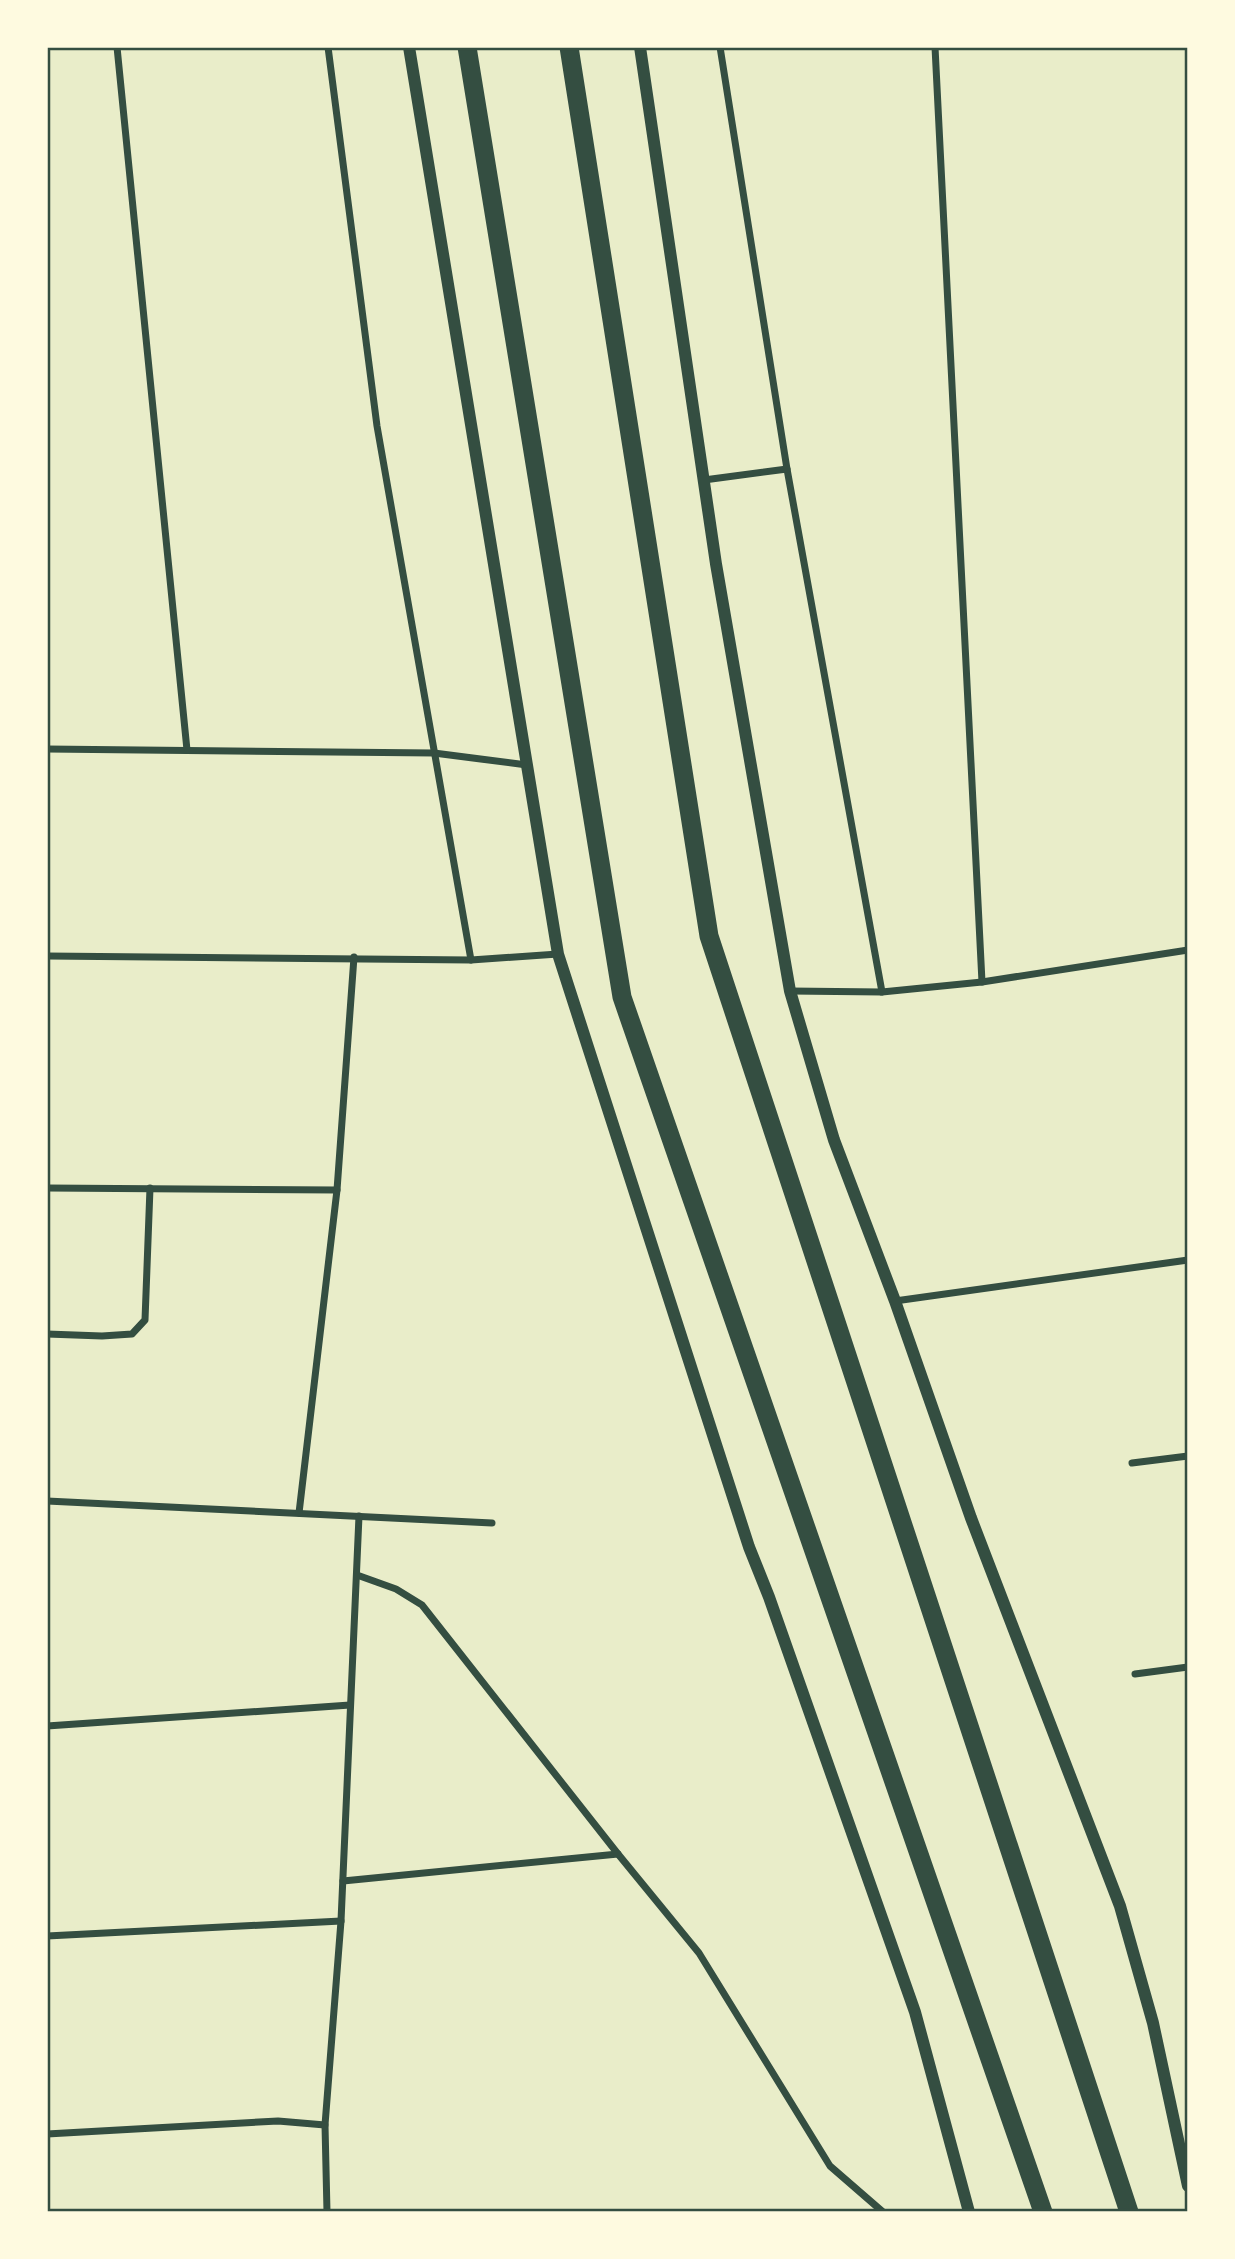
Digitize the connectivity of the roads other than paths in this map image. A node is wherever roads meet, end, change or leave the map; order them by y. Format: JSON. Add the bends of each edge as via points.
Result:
{"nodes":[{"id":1,"x":117,"y":47,"type":"edge"},
{"id":2,"x":328,"y":47,"type":"edge"},
{"id":3,"x":409,"y":47,"type":"edge"},
{"id":4,"x":467,"y":47,"type":"edge"},
{"id":5,"x":569,"y":47,"type":"edge"},
{"id":6,"x":640,"y":47,"type":"edge"},
{"id":7,"x":720,"y":47,"type":"edge"},
{"id":8,"x":935,"y":47,"type":"edge"},
{"id":9,"x":787,"y":469,"type":"junction"},
{"id":10,"x":704,"y":480,"type":"junction"},
{"id":11,"x":47,"y":749,"type":"edge"},
{"id":12,"x":187,"y":750,"type":"junction"},
{"id":13,"x":434,"y":752,"type":"junction"},
{"id":14,"x":527,"y":765,"type":"junction"},
{"id":15,"x":1188,"y":950,"type":"edge"},
{"id":16,"x":558,"y":954,"type":"junction"},
{"id":17,"x":47,"y":956,"type":"edge"},
{"id":18,"x":354,"y":957,"type":"junction"},
{"id":19,"x":471,"y":960,"type":"junction"},
{"id":20,"x":982,"y":982,"type":"junction"},
{"id":21,"x":790,"y":990,"type":"junction"},
{"id":22,"x":882,"y":992,"type":"junction"},
{"id":23,"x":47,"y":1188,"type":"edge"},
{"id":24,"x":150,"y":1188,"type":"junction"},
{"id":25,"x":338,"y":1190,"type":"junction"},
{"id":26,"x":1188,"y":1260,"type":"edge"},
{"id":27,"x":895,"y":1301,"type":"junction"},
{"id":28,"x":47,"y":1334,"type":"edge"},
{"id":29,"x":1188,"y":1456,"type":"edge"},
{"id":30,"x":1132,"y":1464,"type":"dead end"},
{"id":31,"x":47,"y":1501,"type":"edge"},
{"id":32,"x":299,"y":1513,"type":"junction"},
{"id":33,"x":359,"y":1516,"type":"junction"},
{"id":34,"x":492,"y":1523,"type":"dead end"},
{"id":35,"x":357,"y":1575,"type":"junction"},
{"id":36,"x":1188,"y":1667,"type":"edge"},
{"id":37,"x":1135,"y":1674,"type":"dead end"},
{"id":38,"x":351,"y":1705,"type":"junction"},
{"id":39,"x":47,"y":1726,"type":"edge"},
{"id":40,"x":618,"y":1854,"type":"junction"},
{"id":41,"x":343,"y":1881,"type":"junction"},
{"id":42,"x":341,"y":1921,"type":"junction"},
{"id":43,"x":47,"y":1936,"type":"edge"},
{"id":44,"x":324,"y":2125,"type":"junction"},
{"id":45,"x":47,"y":2134,"type":"edge"},
{"id":46,"x":1188,"y":2186,"type":"edge"},
{"id":47,"x":327,"y":2212,"type":"edge"},
{"id":48,"x":883,"y":2212,"type":"edge"},
{"id":49,"x":969,"y":2212,"type":"edge"},
{"id":50,"x":1043,"y":2212,"type":"edge"},
{"id":51,"x":1129,"y":2212,"type":"edge"}],
"edges":[{"from":1,"to":12,"type":"street"},
{"from":2,"to":13,"type":"street","via":[[377,426]]},
{"from":3,"to":14,"type":"street"},
{"from":4,"to":50,"type":"highway","via":[[622,997]]},
{"from":5,"to":51,"type":"highway","via":[[709,936]]},
{"from":6,"to":10,"type":"street"},
{"from":7,"to":9,"type":"street"},
{"from":8,"to":20,"type":"street"},
{"from":9,"to":10,"type":"street"},
{"from":9,"to":22,"type":"street"},
{"from":10,"to":21,"type":"street"},
{"from":11,"to":12,"type":"street"},
{"from":12,"to":13,"type":"street"},
{"from":13,"to":14,"type":"street"},
{"from":13,"to":19,"type":"street"},
{"from":14,"to":16,"type":"street"},
{"from":15,"to":20,"type":"street"},
{"from":16,"to":19,"type":"street"},
{"from":16,"to":49,"type":"street","via":[[749,1547],[915,2012]]},
{"from":17,"to":18,"type":"street"},
{"from":18,"to":19,"type":"street"},
{"from":18,"to":25,"type":"street"},
{"from":20,"to":22,"type":"street"},
{"from":21,"to":22,"type":"street"},
{"from":21,"to":27,"type":"street","via":[[834,1140]]},
{"from":23,"to":24,"type":"street"},
{"from":24,"to":25,"type":"street"},
{"from":24,"to":28,"type":"street","via":[[145,1320],[132,1334]]},
{"from":25,"to":32,"type":"street"},
{"from":26,"to":27,"type":"street"},
{"from":27,"to":46,"type":"street","via":[[971,1518],[1120,1906],[1153,2023]]},
{"from":29,"to":30,"type":"street"},
{"from":31,"to":32,"type":"street"},
{"from":32,"to":33,"type":"street"},
{"from":33,"to":34,"type":"street"},
{"from":33,"to":35,"type":"street"},
{"from":35,"to":38,"type":"street"},
{"from":35,"to":40,"type":"street","via":[[396,1589],[422,1605]]},
{"from":36,"to":37,"type":"street"},
{"from":38,"to":39,"type":"street"},
{"from":38,"to":41,"type":"street"},
{"from":40,"to":41,"type":"street"},
{"from":40,"to":48,"type":"street","via":[[699,1953],[830,2166]]},
{"from":41,"to":42,"type":"street"},
{"from":42,"to":43,"type":"street"},
{"from":42,"to":44,"type":"street"},
{"from":44,"to":45,"type":"street","via":[[278,2121]]},
{"from":44,"to":47,"type":"street"}]}
